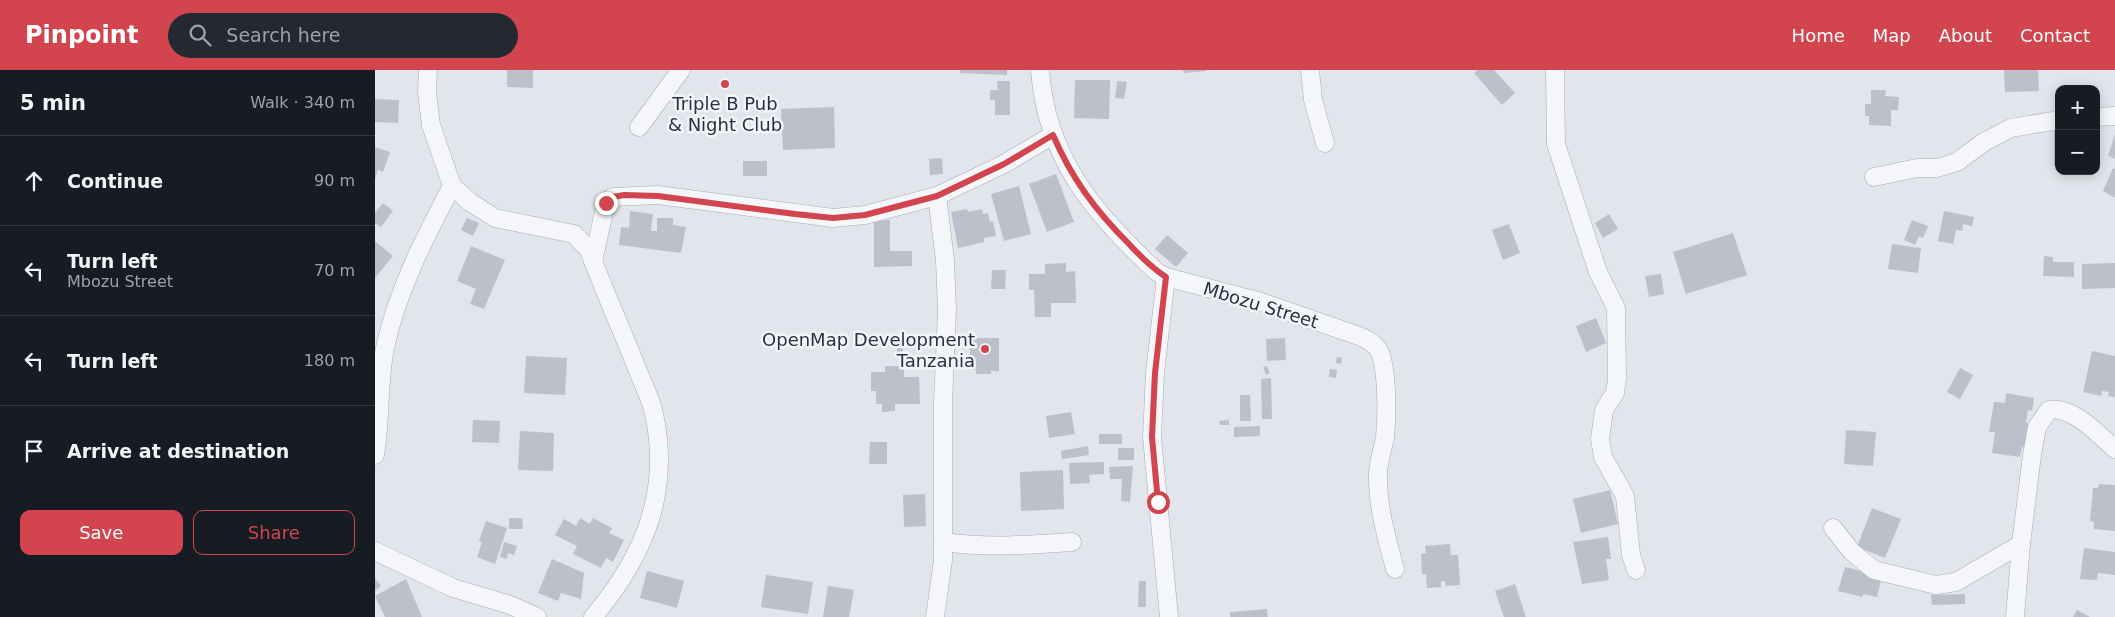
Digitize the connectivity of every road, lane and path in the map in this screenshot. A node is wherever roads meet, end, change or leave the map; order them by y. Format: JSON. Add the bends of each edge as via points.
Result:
{"nodes":[{"id":1,"x":428,"y":70,"type":"edge"},
{"id":2,"x":681,"y":70,"type":"edge"},
{"id":3,"x":1040,"y":70,"type":"edge"},
{"id":4,"x":1310,"y":70,"type":"edge"},
{"id":5,"x":1555,"y":70,"type":"edge"},
{"id":6,"x":2115,"y":116,"type":"edge"},
{"id":7,"x":2100,"y":117,"type":"edge"},
{"id":8,"x":2055,"y":121,"type":"edge"},
{"id":9,"x":639,"y":127,"type":"dead end"},
{"id":10,"x":1053,"y":135,"type":"junction"},
{"id":11,"x":1325,"y":143,"type":"dead end"},
{"id":12,"x":1873,"y":176,"type":"dead end"},
{"id":13,"x":452,"y":186,"type":"junction"},
{"id":14,"x":937,"y":196,"type":"junction"},
{"id":15,"x":593,"y":260,"type":"junction"},
{"id":16,"x":1166,"y":277,"type":"junction"},
{"id":17,"x":2115,"y":449,"type":"edge"},
{"id":18,"x":375,"y":455,"type":"edge"},
{"id":19,"x":1833,"y":528,"type":"dead end"},
{"id":20,"x":943,"y":542,"type":"junction"},
{"id":21,"x":1072,"y":542,"type":"dead end"},
{"id":22,"x":2021,"y":544,"type":"junction"},
{"id":23,"x":375,"y":551,"type":"edge"},
{"id":24,"x":1395,"y":569,"type":"dead end"},
{"id":25,"x":1636,"y":570,"type":"dead end"},
{"id":26,"x":537,"y":617,"type":"edge"},
{"id":27,"x":593,"y":617,"type":"edge"},
{"id":28,"x":935,"y":617,"type":"edge"},
{"id":29,"x":1169,"y":617,"type":"edge"},
{"id":30,"x":2015,"y":617,"type":"edge"}],
"edges":[{"from":1,"to":13,"type":"street","via":[[431,125]]},
{"from":2,"to":9,"type":"street"},
{"from":3,"to":10,"type":"street","name":"Mbozu Street"},
{"from":4,"to":11,"type":"street","via":[[1313,100]]},
{"from":5,"to":25,"type":"street","via":[[1556,144],[1599,272],[1616,308],[1617,379],[1615,393],[1603,410],[1600,439],[1603,457],[1625,496],[1631,555]]},
{"from":6,"to":7,"type":"street"},
{"from":8,"to":12,"type":"street","via":[[2011,128],[1984,142],[1957,162],[1937,168]]},
{"from":10,"to":14,"type":"street","via":[[1004,164]]},
{"from":10,"to":16,"type":"street","name":"Mbozu Street","via":[[1088,200],[1137,253]]},
{"from":13,"to":15,"type":"street","via":[[495,218],[574,234],[589,250]]},
{"from":13,"to":18,"type":"street","via":[[419,251],[393,314],[385,350]]},
{"from":14,"to":15,"type":"street","via":[[865,215],[833,218],[658,196],[613,197],[606,203]]},
{"from":14,"to":20,"type":"street","via":[[947,311]]},
{"from":15,"to":27,"type":"street","via":[[654,413],[661,470],[640,550],[611,596]]},
{"from":16,"to":24,"type":"street","name":"Mbozu Street","via":[[1269,305],[1359,336],[1378,350],[1384,384],[1385,436],[1377,477],[1380,512]]},
{"from":16,"to":29,"type":"street","via":[[1155,373],[1152,437]]},
{"from":17,"to":22,"type":"street","via":[[2079,420],[2061,410],[2049,410],[2037,427]]},
{"from":19,"to":22,"type":"street","via":[[1852,552],[1874,570],[1936,585],[1956,582]]},
{"from":20,"to":21,"type":"street","via":[[973,546]]},
{"from":20,"to":28,"type":"street"},
{"from":22,"to":30,"type":"street"},
{"from":23,"to":26,"type":"street","via":[[453,588],[510,605]]}]}
